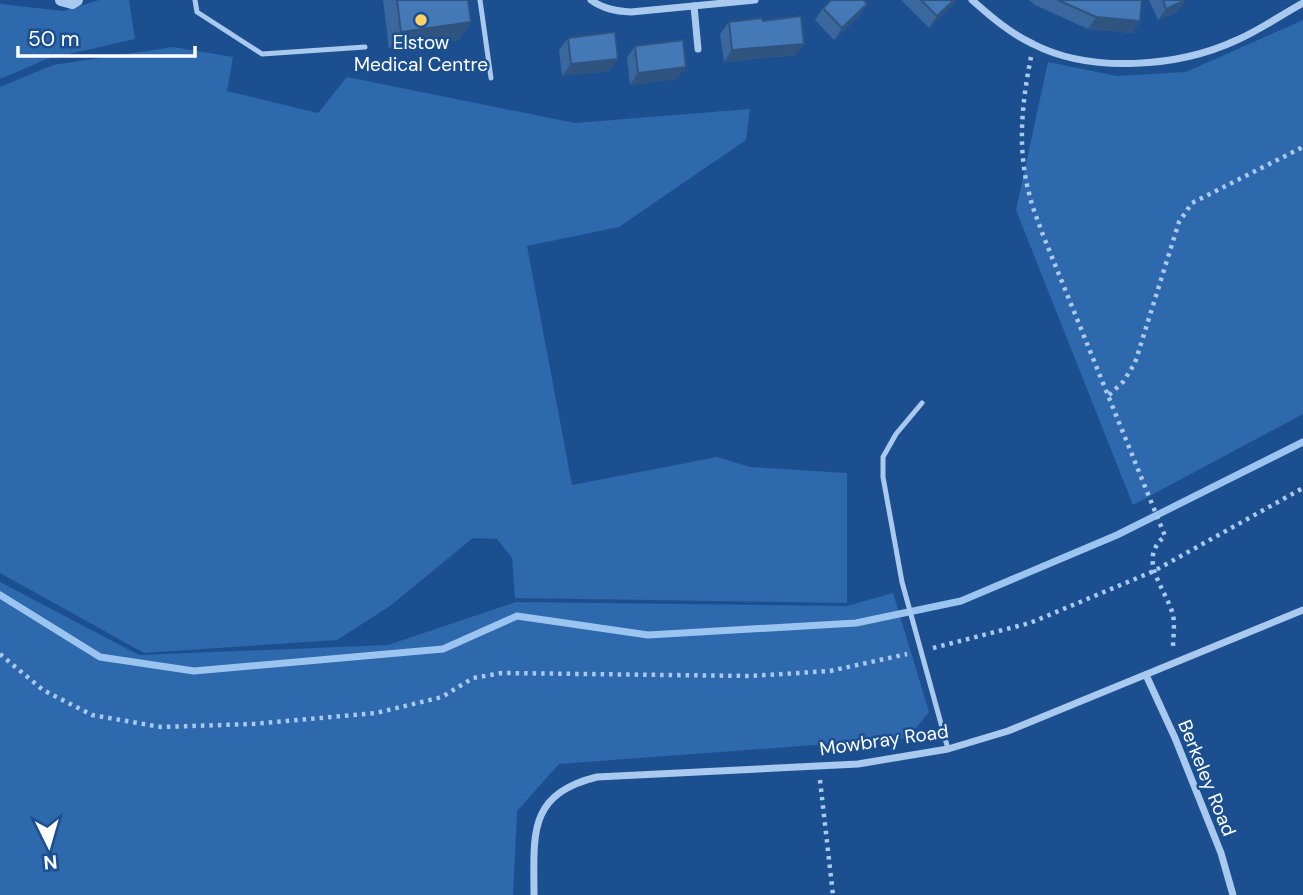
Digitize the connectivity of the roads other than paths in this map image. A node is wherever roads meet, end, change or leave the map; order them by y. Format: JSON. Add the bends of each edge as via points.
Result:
{"nodes":[{"id":1,"x":61,"y":0,"type":"edge"},
{"id":2,"x":76,"y":0,"type":"edge"},
{"id":3,"x":195,"y":0,"type":"edge"},
{"id":4,"x":480,"y":0,"type":"edge"},
{"id":5,"x":591,"y":0,"type":"edge"},
{"id":6,"x":755,"y":0,"type":"edge"},
{"id":7,"x":972,"y":0,"type":"edge"},
{"id":8,"x":1303,"y":3,"type":"edge"},
{"id":9,"x":694,"y":6,"type":"junction"},
{"id":10,"x":365,"y":47,"type":"dead end"},
{"id":11,"x":698,"y":49,"type":"dead end"},
{"id":12,"x":491,"y":78,"type":"dead end"},
{"id":13,"x":922,"y":403,"type":"dead end"},
{"id":14,"x":1303,"y":610,"type":"edge"},
{"id":15,"x":1146,"y":675,"type":"junction"},
{"id":16,"x":948,"y":749,"type":"junction"},
{"id":17,"x":534,"y":895,"type":"edge"},
{"id":18,"x":1233,"y":895,"type":"edge"}],
"edges":[{"from":1,"to":2,"type":"street"},
{"from":3,"to":10,"type":"lane","via":[[197,12],[262,54]]},
{"from":4,"to":12,"type":"lane"},
{"from":5,"to":9,"type":"street","via":[[631,12]]},
{"from":6,"to":9,"type":"street"},
{"from":7,"to":8,"type":"street","via":[[1033,44],[1080,60],[1114,63],[1198,55],[1237,40]]},
{"from":9,"to":11,"type":"street"},
{"from":13,"to":16,"type":"lane","via":[[883,457],[883,477],[902,582]]},
{"from":14,"to":15,"type":"street","name":"Mowbray Road"},
{"from":15,"to":16,"type":"street","name":"Mowbray Road","via":[[1009,731]]},
{"from":15,"to":18,"type":"street","name":"Berkeley Road","via":[[1221,853]]},
{"from":16,"to":17,"type":"street","name":"Mowbray Road","via":[[858,764],[597,777],[574,782],[554,796],[540,814],[534,840]]}]}
